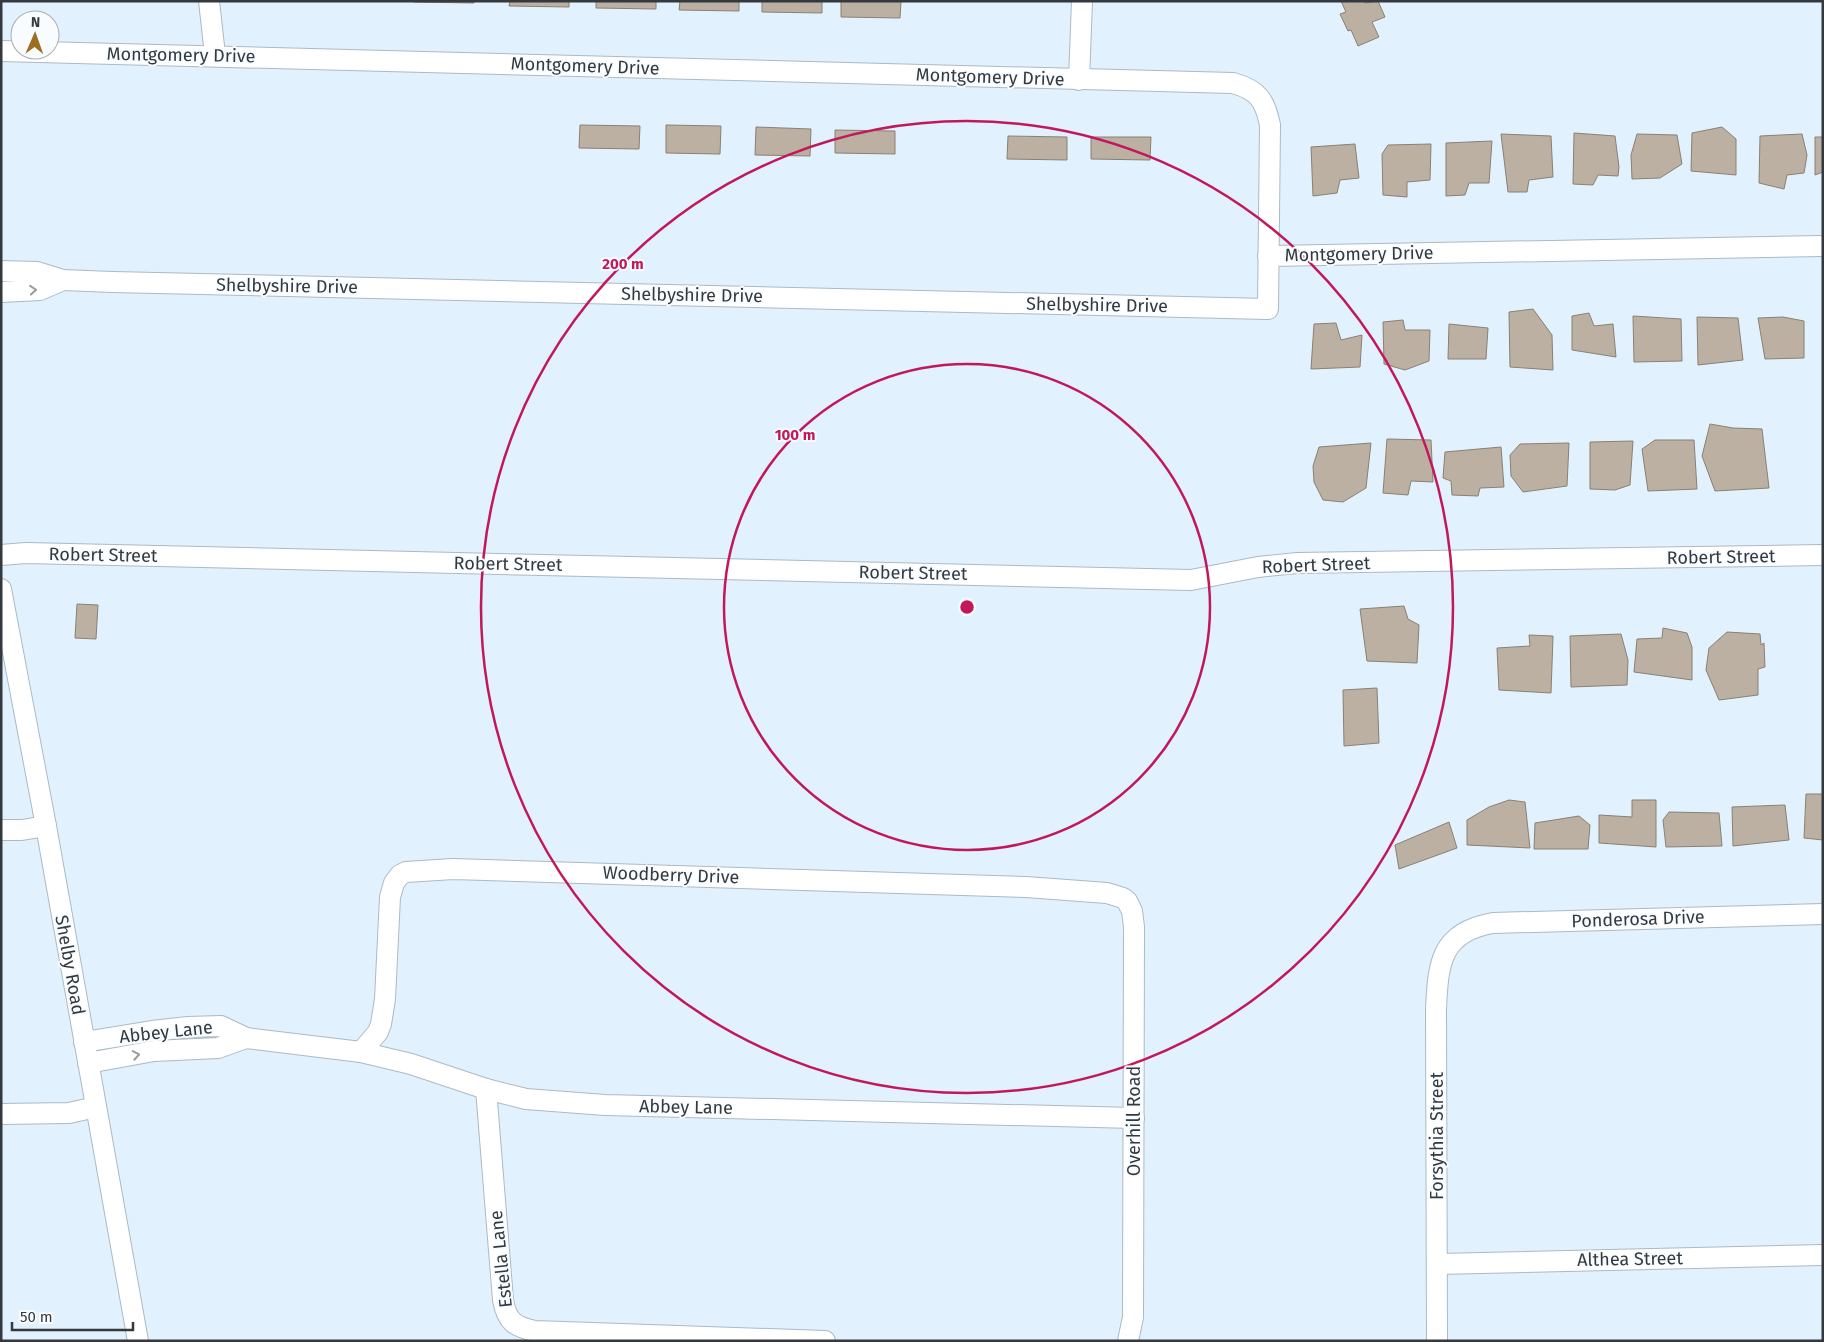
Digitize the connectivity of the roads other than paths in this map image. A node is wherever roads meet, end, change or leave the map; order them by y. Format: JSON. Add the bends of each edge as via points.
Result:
{"nodes":[{"id":1,"x":209,"y":1,"type":"edge"},
{"id":2,"x":1082,"y":1,"type":"edge"},
{"id":3,"x":1,"y":51,"type":"edge"},
{"id":4,"x":215,"y":55,"type":"junction"},
{"id":5,"x":1079,"y":80,"type":"junction"},
{"id":6,"x":1823,"y":246,"type":"edge"},
{"id":7,"x":1268,"y":256,"type":"junction"},
{"id":8,"x":1,"y":271,"type":"edge"},
{"id":9,"x":64,"y":280,"type":"junction"},
{"id":10,"x":1,"y":292,"type":"edge"},
{"id":11,"x":1,"y":555,"type":"edge"},
{"id":12,"x":1823,"y":555,"type":"edge"},
{"id":13,"x":1,"y":589,"type":"edge"},
{"id":14,"x":46,"y":826,"type":"junction"},
{"id":15,"x":1,"y":830,"type":"edge"},
{"id":16,"x":1128,"y":901,"type":"joint"},
{"id":17,"x":1823,"y":914,"type":"edge"},
{"id":18,"x":1456,"y":938,"type":"joint"},
{"id":19,"x":246,"y":1038,"type":"junction"},
{"id":20,"x":84,"y":1042,"type":"junction"},
{"id":21,"x":361,"y":1052,"type":"junction"},
{"id":22,"x":88,"y":1063,"type":"junction"},
{"id":23,"x":486,"y":1089,"type":"junction"},
{"id":24,"x":96,"y":1107,"type":"junction"},
{"id":25,"x":1,"y":1114,"type":"edge"},
{"id":26,"x":1134,"y":1118,"type":"junction"},
{"id":27,"x":1823,"y":1255,"type":"edge"},
{"id":28,"x":1438,"y":1264,"type":"junction"},
{"id":29,"x":138,"y":1341,"type":"edge"},
{"id":30,"x":826,"y":1341,"type":"edge"},
{"id":31,"x":1128,"y":1341,"type":"edge"},
{"id":32,"x":1437,"y":1341,"type":"edge"}],
"edges":[{"from":1,"to":4,"type":"street"},
{"from":2,"to":5,"type":"street"},
{"from":3,"to":4,"type":"street","name":"Montgomery Drive"},
{"from":4,"to":5,"type":"street","name":"Montgomery Drive"},
{"from":5,"to":7,"type":"street","name":"Montgomery Drive","via":[[1233,83],[1258,95],[1268,113],[1270,125]]},
{"from":6,"to":7,"type":"street","name":"Montgomery Drive"},
{"from":7,"to":9,"type":"street","name":"Shelbyshire Drive","via":[[1268,309]]},
{"from":8,"to":9,"type":"street","name":"Shelbyshire Drive","via":[[37,272]]},
{"from":10,"to":9,"type":"street","name":"Shelbyshire Drive","one_way":true,"via":[[40,290]]},
{"from":11,"to":12,"type":"street","name":"Robert Street","via":[[28,553],[1191,580],[1258,566],[1297,563]]},
{"from":13,"to":14,"type":"street","name":"Shelby Road"},
{"from":14,"to":15,"type":"street"},
{"from":14,"to":20,"type":"street","name":"Shelby Road"},
{"from":16,"to":21,"type":"street","name":"Woodberry Drive","via":[[1107,893],[1026,887],[413,870],[400,875],[390,897],[381,1024]]},
{"from":16,"to":26,"type":"street","name":"Overhill Road","via":[[1134,927]]},
{"from":17,"to":18,"type":"street","name":"Ponderosa Drive","via":[[1510,922],[1480,926]]},
{"from":18,"to":28,"type":"street","name":"Forsythia Street","via":[[1445,951],[1437,978]]},
{"from":19,"to":20,"type":"street","name":"Abbey Lane","via":[[221,1026],[152,1031]]},
{"from":19,"to":21,"type":"street","name":"Abbey Lane"},
{"from":22,"to":19,"type":"street","name":"Abbey Lane","one_way":true,"via":[[154,1051],[218,1048]]},
{"from":20,"to":22,"type":"street","name":"Shelby Road"},
{"from":21,"to":23,"type":"street","name":"Abbey Lane","via":[[411,1064]]},
{"from":22,"to":24,"type":"street","name":"Shelby Road"},
{"from":23,"to":26,"type":"street","name":"Abbey Lane","via":[[526,1099],[604,1105]]},
{"from":23,"to":30,"type":"street","name":"Estella Lane","via":[[503,1300],[514,1324],[535,1331]]},
{"from":24,"to":25,"type":"street","via":[[69,1113]]},
{"from":24,"to":29,"type":"street","name":"Shelby Road"},
{"from":26,"to":31,"type":"street","name":"Overhill Road","via":[[1133,1318]]},
{"from":27,"to":28,"type":"street","name":"Althea Street"},
{"from":28,"to":32,"type":"street","name":"Forsythia Street"}]}
